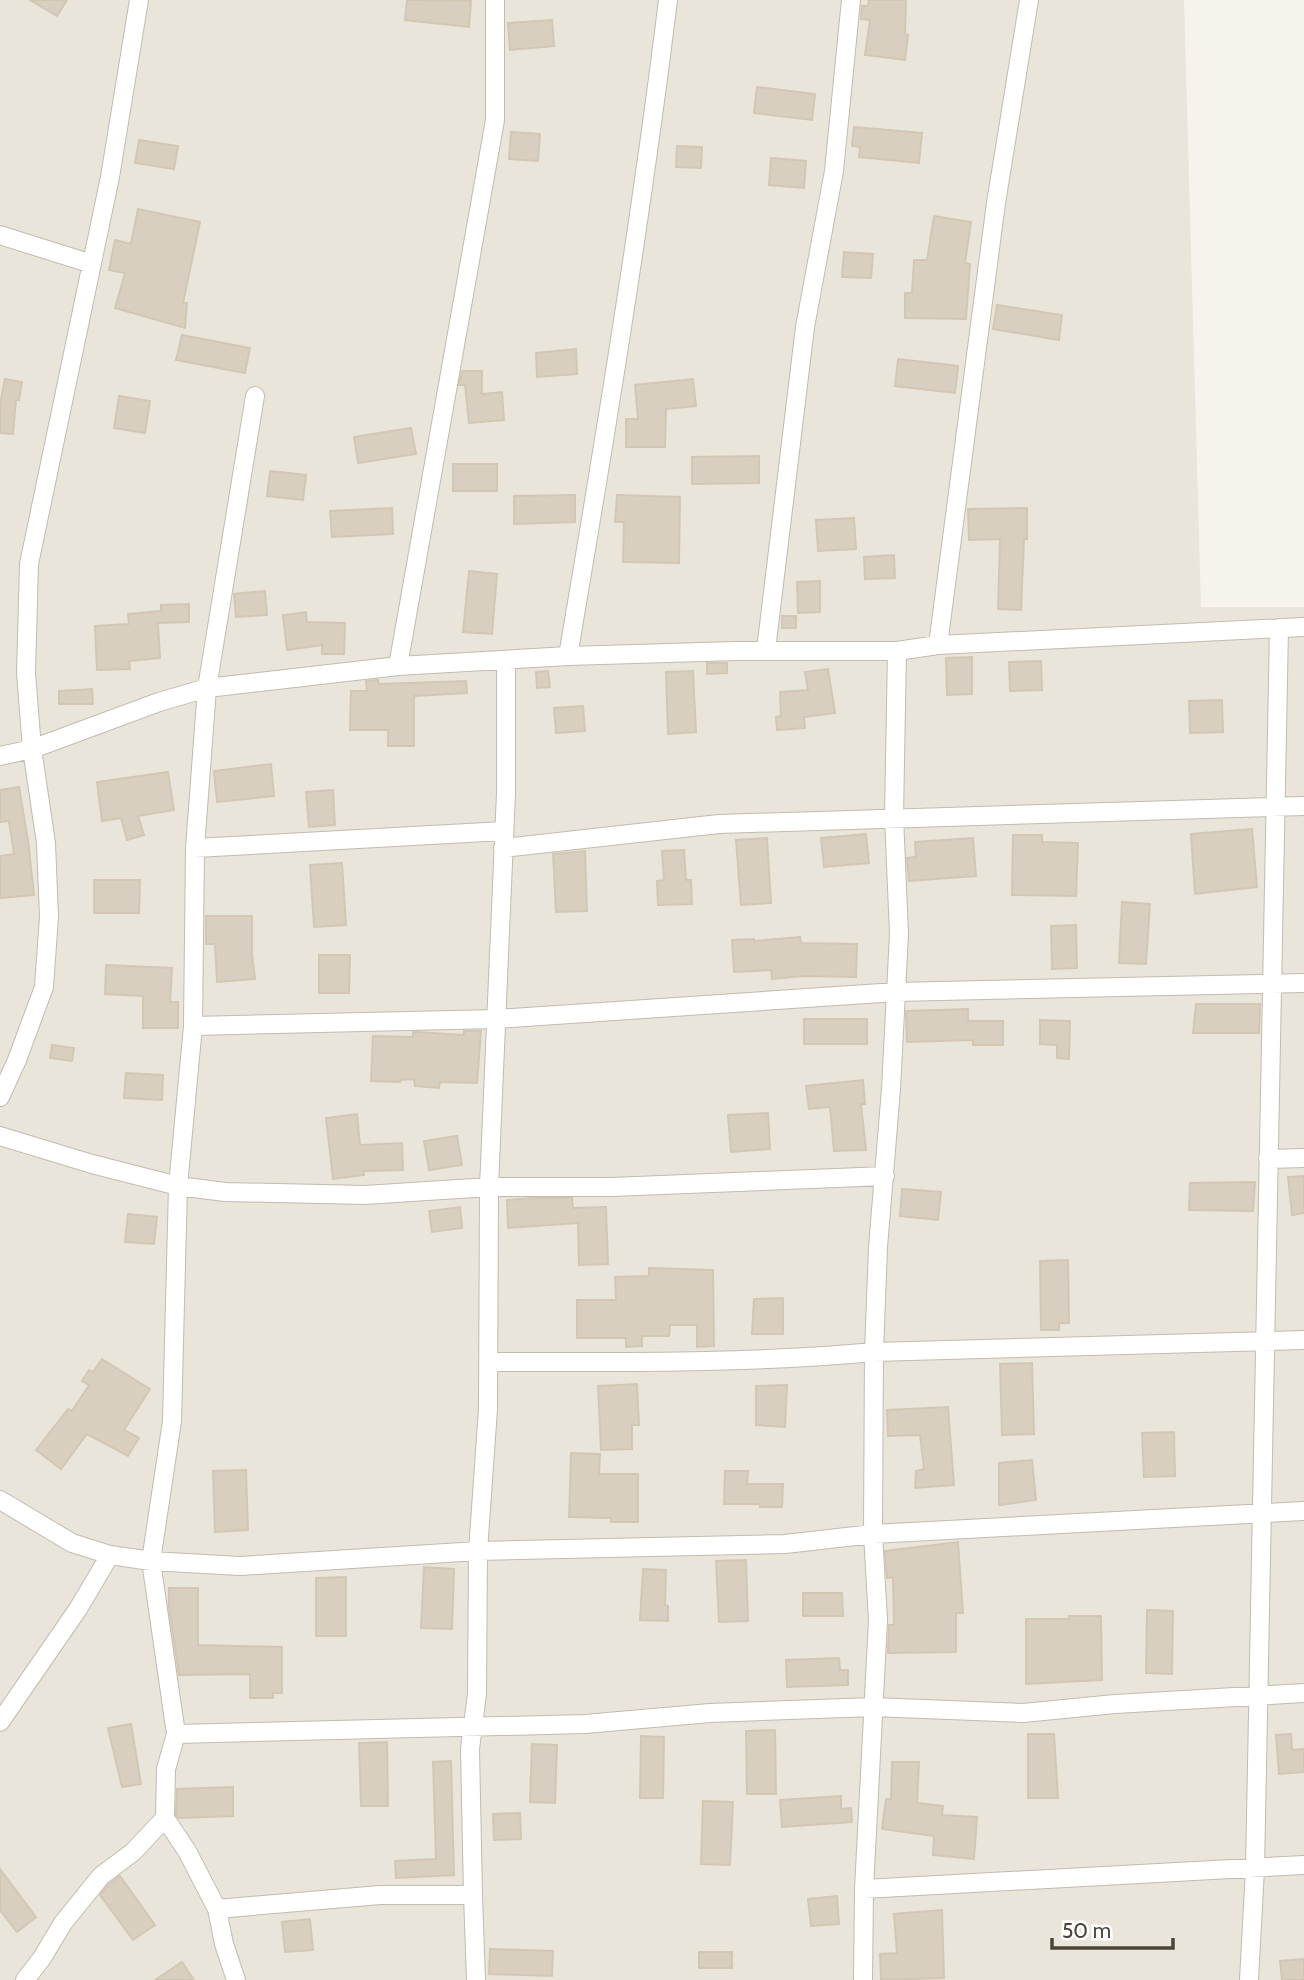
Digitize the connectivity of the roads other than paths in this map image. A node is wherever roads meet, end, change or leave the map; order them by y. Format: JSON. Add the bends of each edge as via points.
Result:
{"nodes":[{"id":1,"x":139,"y":0,"type":"edge"},
{"id":2,"x":495,"y":0,"type":"edge"},
{"id":3,"x":668,"y":0,"type":"edge"},
{"id":4,"x":851,"y":0,"type":"edge"},
{"id":5,"x":1029,"y":0,"type":"edge"},
{"id":6,"x":0,"y":234,"type":"edge"},
{"id":7,"x":92,"y":264,"type":"junction"},
{"id":8,"x":255,"y":396,"type":"dead end"},
{"id":9,"x":1304,"y":627,"type":"edge"},
{"id":10,"x":1279,"y":628,"type":"junction"},
{"id":11,"x":938,"y":645,"type":"junction"},
{"id":12,"x":766,"y":650,"type":"junction"},
{"id":13,"x":897,"y":651,"type":"junction"},
{"id":14,"x":568,"y":656,"type":"junction"},
{"id":15,"x":506,"y":661,"type":"junction"},
{"id":16,"x":398,"y":666,"type":"junction"},
{"id":17,"x":207,"y":688,"type":"junction"},
{"id":18,"x":32,"y":749,"type":"junction"},
{"id":19,"x":0,"y":756,"type":"edge"},
{"id":20,"x":1304,"y":806,"type":"edge"},
{"id":21,"x":1275,"y":807,"type":"junction"},
{"id":22,"x":894,"y":817,"type":"junction"},
{"id":23,"x":504,"y":839,"type":"junction"},
{"id":24,"x":195,"y":848,"type":"junction"},
{"id":25,"x":1304,"y":983,"type":"edge"},
{"id":26,"x":1272,"y":984,"type":"junction"},
{"id":27,"x":897,"y":992,"type":"junction"},
{"id":28,"x":496,"y":1019,"type":"junction"},
{"id":29,"x":193,"y":1026,"type":"junction"},
{"id":30,"x":0,"y":1097,"type":"edge"},
{"id":31,"x":0,"y":1136,"type":"edge"},
{"id":32,"x":1304,"y":1158,"type":"edge"},
{"id":33,"x":1268,"y":1159,"type":"junction"},
{"id":34,"x":885,"y":1176,"type":"junction"},
{"id":35,"x":178,"y":1186,"type":"junction"},
{"id":36,"x":489,"y":1187,"type":"junction"},
{"id":37,"x":1304,"y":1340,"type":"edge"},
{"id":38,"x":1265,"y":1342,"type":"junction"},
{"id":39,"x":874,"y":1352,"type":"junction"},
{"id":40,"x":488,"y":1362,"type":"junction"},
{"id":41,"x":0,"y":1500,"type":"edge"},
{"id":42,"x":1304,"y":1511,"type":"edge"},
{"id":43,"x":1261,"y":1513,"type":"junction"},
{"id":44,"x":873,"y":1534,"type":"junction"},
{"id":45,"x":478,"y":1551,"type":"junction"},
{"id":46,"x":110,"y":1555,"type":"junction"},
{"id":47,"x":150,"y":1561,"type":"junction"},
{"id":48,"x":1304,"y":1693,"type":"edge"},
{"id":49,"x":1258,"y":1695,"type":"junction"},
{"id":50,"x":873,"y":1707,"type":"junction"},
{"id":51,"x":0,"y":1722,"type":"edge"},
{"id":52,"x":471,"y":1725,"type":"junction"},
{"id":53,"x":176,"y":1734,"type":"junction"},
{"id":54,"x":165,"y":1818,"type":"junction"},
{"id":55,"x":1304,"y":1865,"type":"edge"},
{"id":56,"x":1255,"y":1869,"type":"junction"},
{"id":57,"x":864,"y":1889,"type":"junction"},
{"id":58,"x":473,"y":1895,"type":"junction"},
{"id":59,"x":218,"y":1909,"type":"junction"},
{"id":60,"x":25,"y":1980,"type":"edge"},
{"id":61,"x":236,"y":1980,"type":"edge"},
{"id":62,"x":476,"y":1980,"type":"edge"},
{"id":63,"x":863,"y":1980,"type":"edge"},
{"id":64,"x":1249,"y":1980,"type":"edge"}],
"edges":[{"from":1,"to":7,"type":"street"},
{"from":2,"to":16,"type":"street","via":[[495,120]]},
{"from":3,"to":14,"type":"street","via":[[618,359]]},
{"from":4,"to":12,"type":"street","via":[[834,171],[805,327]]},
{"from":5,"to":11,"type":"street","via":[[996,203]]},
{"from":6,"to":7,"type":"street"},
{"from":7,"to":18,"type":"street","via":[[29,564],[26,673]]},
{"from":8,"to":17,"type":"street"},
{"from":9,"to":10,"type":"street"},
{"from":10,"to":11,"type":"street"},
{"from":10,"to":21,"type":"street"},
{"from":11,"to":13,"type":"street"},
{"from":12,"to":13,"type":"street"},
{"from":12,"to":14,"type":"street"},
{"from":13,"to":22,"type":"street"},
{"from":14,"to":15,"type":"street"},
{"from":15,"to":16,"type":"street"},
{"from":15,"to":23,"type":"street"},
{"from":16,"to":17,"type":"street"},
{"from":17,"to":18,"type":"street"},
{"from":17,"to":24,"type":"street"},
{"from":18,"to":19,"type":"street"},
{"from":18,"to":30,"type":"street","via":[[46,844],[49,917],[44,987]]},
{"from":20,"to":21,"type":"street"},
{"from":21,"to":22,"type":"street"},
{"from":21,"to":26,"type":"street"},
{"from":22,"to":23,"type":"street"},
{"from":22,"to":27,"type":"street"},
{"from":23,"to":24,"type":"street"},
{"from":23,"to":28,"type":"street"},
{"from":24,"to":29,"type":"street"},
{"from":25,"to":26,"type":"street"},
{"from":26,"to":27,"type":"street"},
{"from":26,"to":33,"type":"street"},
{"from":27,"to":28,"type":"street"},
{"from":27,"to":34,"type":"street"},
{"from":28,"to":29,"type":"street"},
{"from":28,"to":36,"type":"street"},
{"from":29,"to":35,"type":"street"},
{"from":31,"to":35,"type":"street"},
{"from":32,"to":33,"type":"street"},
{"from":33,"to":38,"type":"street"},
{"from":34,"to":36,"type":"street"},
{"from":34,"to":39,"type":"street"},
{"from":35,"to":36,"type":"street","via":[[225,1192],[365,1195]]},
{"from":35,"to":47,"type":"street","via":[[172,1421]]},
{"from":36,"to":40,"type":"street"},
{"from":37,"to":38,"type":"street"},
{"from":38,"to":39,"type":"street"},
{"from":38,"to":43,"type":"street"},
{"from":39,"to":40,"type":"street","via":[[676,1362]]},
{"from":39,"to":44,"type":"street"},
{"from":40,"to":45,"type":"street"},
{"from":41,"to":46,"type":"street","via":[[72,1543]]},
{"from":42,"to":43,"type":"street"},
{"from":43,"to":44,"type":"street"},
{"from":43,"to":49,"type":"street"},
{"from":44,"to":45,"type":"street","via":[[785,1544]]},
{"from":44,"to":50,"type":"street","via":[[878,1620]]},
{"from":45,"to":47,"type":"street","via":[[240,1566]]},
{"from":45,"to":52,"type":"street","via":[[477,1694]]},
{"from":46,"to":47,"type":"street"},
{"from":46,"to":51,"type":"street"},
{"from":47,"to":53,"type":"street"},
{"from":48,"to":49,"type":"street"},
{"from":49,"to":50,"type":"street","via":[[1023,1713]]},
{"from":49,"to":56,"type":"street"},
{"from":50,"to":52,"type":"street","via":[[710,1713],[585,1724]]},
{"from":50,"to":57,"type":"street"},
{"from":52,"to":53,"type":"street"},
{"from":52,"to":58,"type":"street"},
{"from":53,"to":54,"type":"street","via":[[166,1769]]},
{"from":54,"to":59,"type":"street"},
{"from":54,"to":60,"type":"street","via":[[101,1877]]},
{"from":55,"to":56,"type":"street"},
{"from":56,"to":57,"type":"street"},
{"from":56,"to":64,"type":"street"},
{"from":57,"to":63,"type":"street"},
{"from":58,"to":59,"type":"street","via":[[380,1895]]},
{"from":58,"to":62,"type":"street"},
{"from":59,"to":61,"type":"street"}]}
